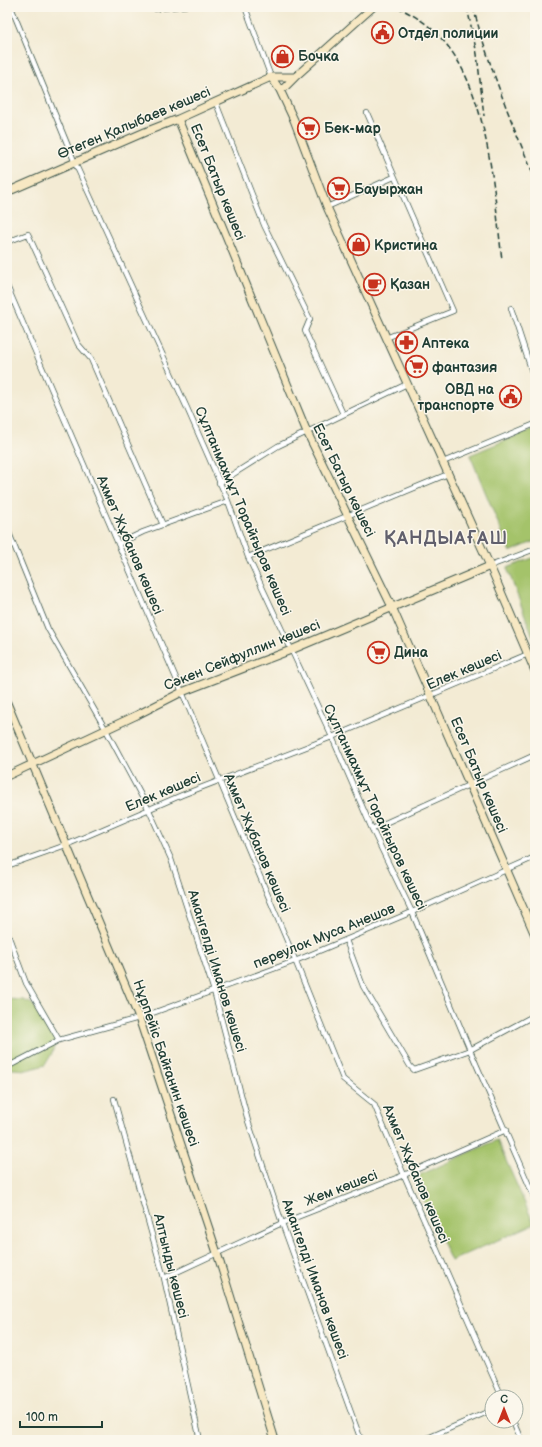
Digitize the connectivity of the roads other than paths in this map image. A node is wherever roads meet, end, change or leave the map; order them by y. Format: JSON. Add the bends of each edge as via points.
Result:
{"nodes":[{"id":1,"x":12,"y":7,"type":"edge"},
{"id":2,"x":245,"y":7,"type":"edge"},
{"id":3,"x":373,"y":7,"type":"edge"},
{"id":4,"x":272,"y":77,"type":"junction"},
{"id":5,"x":294,"y":77,"type":"junction"},
{"id":6,"x":280,"y":90,"type":"junction"},
{"id":7,"x":216,"y":103,"type":"junction"},
{"id":8,"x":367,"y":113,"type":"dead end"},
{"id":9,"x":178,"y":119,"type":"junction"},
{"id":10,"x":76,"y":163,"type":"junction"},
{"id":11,"x":394,"y":177,"type":"junction"},
{"id":12,"x":7,"y":192,"type":"edge"},
{"id":13,"x":327,"y":207,"type":"junction"},
{"id":14,"x":7,"y":242,"type":"edge"},
{"id":15,"x":7,"y":286,"type":"edge"},
{"id":16,"x":511,"y":308,"type":"dead end"},
{"id":17,"x":386,"y":338,"type":"junction"},
{"id":18,"x":535,"y":381,"type":"edge"},
{"id":19,"x":407,"y":384,"type":"junction"},
{"id":20,"x":343,"y":414,"type":"junction"},
{"id":21,"x":535,"y":424,"type":"edge"},
{"id":22,"x":306,"y":432,"type":"junction"},
{"id":23,"x":443,"y":462,"type":"junction"},
{"id":24,"x":448,"y":474,"type":"junction"},
{"id":25,"x":219,"y":483,"type":"junction"},
{"id":26,"x":228,"y":501,"type":"junction"},
{"id":27,"x":347,"y":517,"type":"junction"},
{"id":28,"x":163,"y":525,"type":"junction"},
{"id":29,"x":7,"y":528,"type":"edge"},
{"id":30,"x":118,"y":544,"type":"junction"},
{"id":31,"x":535,"y":549,"type":"edge"},
{"id":32,"x":248,"y":557,"type":"junction"},
{"id":33,"x":490,"y":566,"type":"junction"},
{"id":34,"x":392,"y":607,"type":"junction"},
{"id":35,"x":291,"y":650,"type":"junction"},
{"id":36,"x":528,"y":654,"type":"junction"},
{"id":37,"x":535,"y":671,"type":"edge"},
{"id":38,"x":182,"y":692,"type":"junction"},
{"id":39,"x":431,"y":696,"type":"junction"},
{"id":40,"x":7,"y":703,"type":"edge"},
{"id":41,"x":106,"y":730,"type":"junction"},
{"id":42,"x":332,"y":737,"type":"junction"},
{"id":43,"x":535,"y":755,"type":"edge"},
{"id":44,"x":32,"y":765,"type":"junction"},
{"id":45,"x":7,"y":776,"type":"edge"},
{"id":46,"x":219,"y":780,"type":"junction"},
{"id":47,"x":469,"y":784,"type":"junction"},
{"id":48,"x":149,"y":810,"type":"junction"},
{"id":49,"x":372,"y":829,"type":"junction"},
{"id":50,"x":66,"y":845,"type":"junction"},
{"id":51,"x":535,"y":857,"type":"edge"},
{"id":52,"x":7,"y":866,"type":"edge"},
{"id":53,"x":506,"y":869,"type":"junction"},
{"id":54,"x":412,"y":912,"type":"junction"},
{"id":55,"x":7,"y":932,"type":"edge"},
{"id":56,"x":535,"y":935,"type":"edge"},
{"id":57,"x":346,"y":940,"type":"junction"},
{"id":58,"x":296,"y":961,"type":"junction"},
{"id":59,"x":214,"y":991,"type":"junction"},
{"id":60,"x":535,"y":1015,"type":"edge"},
{"id":61,"x":139,"y":1018,"type":"junction"},
{"id":62,"x":59,"y":1040,"type":"junction"},
{"id":63,"x":470,"y":1050,"type":"junction"},
{"id":64,"x":7,"y":1067,"type":"edge"},
{"id":65,"x":114,"y":1098,"type":"dead end"},
{"id":66,"x":506,"y":1130,"type":"junction"},
{"id":67,"x":404,"y":1175,"type":"junction"},
{"id":68,"x":535,"y":1199,"type":"edge"},
{"id":69,"x":282,"y":1223,"type":"junction"},
{"id":70,"x":217,"y":1253,"type":"junction"},
{"id":71,"x":164,"y":1278,"type":"junction"},
{"id":72,"x":498,"y":1389,"type":"edge"},
{"id":73,"x":484,"y":1413,"type":"edge"},
{"id":74,"x":516,"y":1429,"type":"edge"},
{"id":75,"x":200,"y":1440,"type":"edge"},
{"id":76,"x":276,"y":1440,"type":"edge"},
{"id":77,"x":361,"y":1440,"type":"edge"},
{"id":78,"x":423,"y":1440,"type":"edge"},
{"id":79,"x":521,"y":1440,"type":"edge"}],
"edges":[{"from":1,"to":10,"type":"street","name":"Сұлтанмахмұт Торайғыров көшесі"},
{"from":2,"to":4,"type":"street"},
{"from":3,"to":5,"type":"street"},
{"from":4,"to":5,"type":"street"},
{"from":4,"to":6,"type":"street"},
{"from":4,"to":7,"type":"street","name":"Өтеген Қалыбаев көшесі"},
{"from":5,"to":6,"type":"street"},
{"from":6,"to":13,"type":"street"},
{"from":7,"to":9,"type":"street","name":"Өтеген Қалыбаев көшесі"},
{"from":7,"to":20,"type":"street","via":[[264,225],[310,319],[305,331]]},
{"from":8,"to":11,"type":"street"},
{"from":9,"to":10,"type":"street","name":"Өтеген Қалыбаев көшесі"},
{"from":9,"to":22,"type":"street","name":"Есет Батыр көшесі"},
{"from":10,"to":12,"type":"street","name":"Өтеген Қалыбаев көшесі"},
{"from":10,"to":25,"type":"street","name":"Сұлтанмахмұт Торайғыров көшесі"},
{"from":11,"to":13,"type":"street"},
{"from":11,"to":17,"type":"street","via":[[453,311]]},
{"from":13,"to":17,"type":"street"},
{"from":14,"to":28,"type":"street","via":[[28,234],[78,344],[91,359]]},
{"from":15,"to":30,"type":"street","name":"Ахмет Жұбанов көшесі"},
{"from":16,"to":18,"type":"street"},
{"from":17,"to":19,"type":"street"},
{"from":19,"to":20,"type":"street"},
{"from":19,"to":23,"type":"street"},
{"from":20,"to":22,"type":"street"},
{"from":21,"to":23,"type":"street"},
{"from":22,"to":25,"type":"street","via":[[278,446]]},
{"from":22,"to":27,"type":"street","name":"Есет Батыр көшесі"},
{"from":23,"to":24,"type":"street"},
{"from":24,"to":27,"type":"street"},
{"from":24,"to":33,"type":"street"},
{"from":25,"to":26,"type":"street","name":"Сұлтанмахмұт Торайғыров көшесі"},
{"from":26,"to":28,"type":"street"},
{"from":26,"to":32,"type":"street","name":"Сұлтанмахмұт Торайғыров көшесі"},
{"from":27,"to":32,"type":"street"},
{"from":27,"to":34,"type":"street","name":"Есет Батыр көшесі"},
{"from":28,"to":30,"type":"street"},
{"from":29,"to":41,"type":"street","name":"Амангелді Иманов көшесі","via":[[48,629]]},
{"from":30,"to":38,"type":"street","name":"Ахмет Жұбанов көшесі"},
{"from":31,"to":33,"type":"street"},
{"from":32,"to":35,"type":"street","name":"Сұлтанмахмұт Торайғыров көшесі"},
{"from":33,"to":34,"type":"street","name":"Сәкен Сейфуллин көшесі"},
{"from":33,"to":36,"type":"street"},
{"from":34,"to":35,"type":"street","name":"Сәкен Сейфуллин көшесі"},
{"from":34,"to":39,"type":"street","name":"Есет Батыр көшесі"},
{"from":35,"to":38,"type":"street","name":"Сәкен Сейфуллин көшесі"},
{"from":35,"to":42,"type":"street","name":"Сұлтанмахмұт Торайғыров көшесі"},
{"from":36,"to":37,"type":"street"},
{"from":36,"to":39,"type":"street","name":"Елек көшесі"},
{"from":38,"to":41,"type":"street","name":"Сәкен Сейфуллин көшесі"},
{"from":38,"to":46,"type":"street","name":"Ахмет Жұбанов көшесі"},
{"from":39,"to":42,"type":"street","name":"Елек көшесі"},
{"from":39,"to":47,"type":"street","name":"Есет Батыр көшесі"},
{"from":40,"to":44,"type":"street","name":"Нұрпейіс Байғанин көшесі"},
{"from":41,"to":44,"type":"street","name":"Сәкен Сейфуллин көшесі"},
{"from":41,"to":48,"type":"street","name":"Амангелді Иманов көшесі"},
{"from":42,"to":46,"type":"street","name":"Елек көшесі"},
{"from":42,"to":49,"type":"street","name":"Сұлтанмахмұт Торайғыров көшесі"},
{"from":43,"to":47,"type":"street"},
{"from":44,"to":45,"type":"street","name":"Сәкен Сейфуллин көшесі"},
{"from":44,"to":50,"type":"street","name":"Нұрпейіс Байғанин көшесі"},
{"from":46,"to":48,"type":"street","name":"Елек көшесі"},
{"from":46,"to":58,"type":"street","name":"Ахмет Жұбанов көшесі"},
{"from":47,"to":49,"type":"street"},
{"from":47,"to":53,"type":"street","name":"Есет Батыр көшесі"},
{"from":48,"to":50,"type":"street","name":"Елек көшесі"},
{"from":48,"to":59,"type":"street","name":"Амангелді Иманов көшесі","via":[[171,859]]},
{"from":49,"to":54,"type":"street","name":"Сұлтанмахмұт Торайғыров көшесі"},
{"from":50,"to":52,"type":"street","name":"Елек көшесі"},
{"from":50,"to":61,"type":"street","name":"Нұрпейіс Байғанин көшесі"},
{"from":51,"to":53,"type":"street","name":"переулок Муса Анешов"},
{"from":53,"to":54,"type":"street","name":"переулок Муса Анешов"},
{"from":53,"to":56,"type":"street","name":"Есет Батыр көшесі"},
{"from":54,"to":57,"type":"street","name":"переулок Муса Анешов"},
{"from":54,"to":63,"type":"street","name":"Сұлтанмахмұт Торайғыров көшесі"},
{"from":55,"to":62,"type":"street","via":[[26,983]]},
{"from":57,"to":58,"type":"street","name":"переулок Муса Анешов"},
{"from":57,"to":63,"type":"street","via":[[363,986],[414,1070]]},
{"from":58,"to":59,"type":"street","name":"переулок Муса Анешов"},
{"from":58,"to":67,"type":"street","name":"Ахмет Жұбанов көшесі","via":[[343,1079],[374,1104]]},
{"from":59,"to":61,"type":"street","name":"переулок Муса Анешов"},
{"from":59,"to":69,"type":"street","name":"Амангелді Иманов көшесі","via":[[248,1121]]},
{"from":60,"to":63,"type":"street"},
{"from":61,"to":62,"type":"street","name":"переулок Муса Анешов"},
{"from":61,"to":70,"type":"street","name":"Нұрпейіс Байғанин көшесі"},
{"from":62,"to":64,"type":"street","name":"переулок Муса Анешов"},
{"from":63,"to":66,"type":"street","name":"Сұлтанмахмұт Торайғыров көшесі"},
{"from":65,"to":71,"type":"street","name":"Алтынды көшесі"},
{"from":66,"to":67,"type":"street","name":"Жем көшесі"},
{"from":66,"to":68,"type":"street","name":"Сұлтанмахмұт Торайғыров көшесі"},
{"from":67,"to":69,"type":"street","name":"Жем көшесі"},
{"from":67,"to":72,"type":"street","name":"Ахмет Жұбанов көшесі"},
{"from":69,"to":70,"type":"street","name":"Жем көшесі"},
{"from":69,"to":77,"type":"street","name":"Амангелді Иманов көшесі"},
{"from":70,"to":71,"type":"street","name":"Жем көшесі"},
{"from":70,"to":76,"type":"street","name":"Нұрпейіс Байғанин көшесі"},
{"from":71,"to":75,"type":"street","name":"Алтынды көшесі"},
{"from":73,"to":78,"type":"street"},
{"from":74,"to":79,"type":"street"}]}
